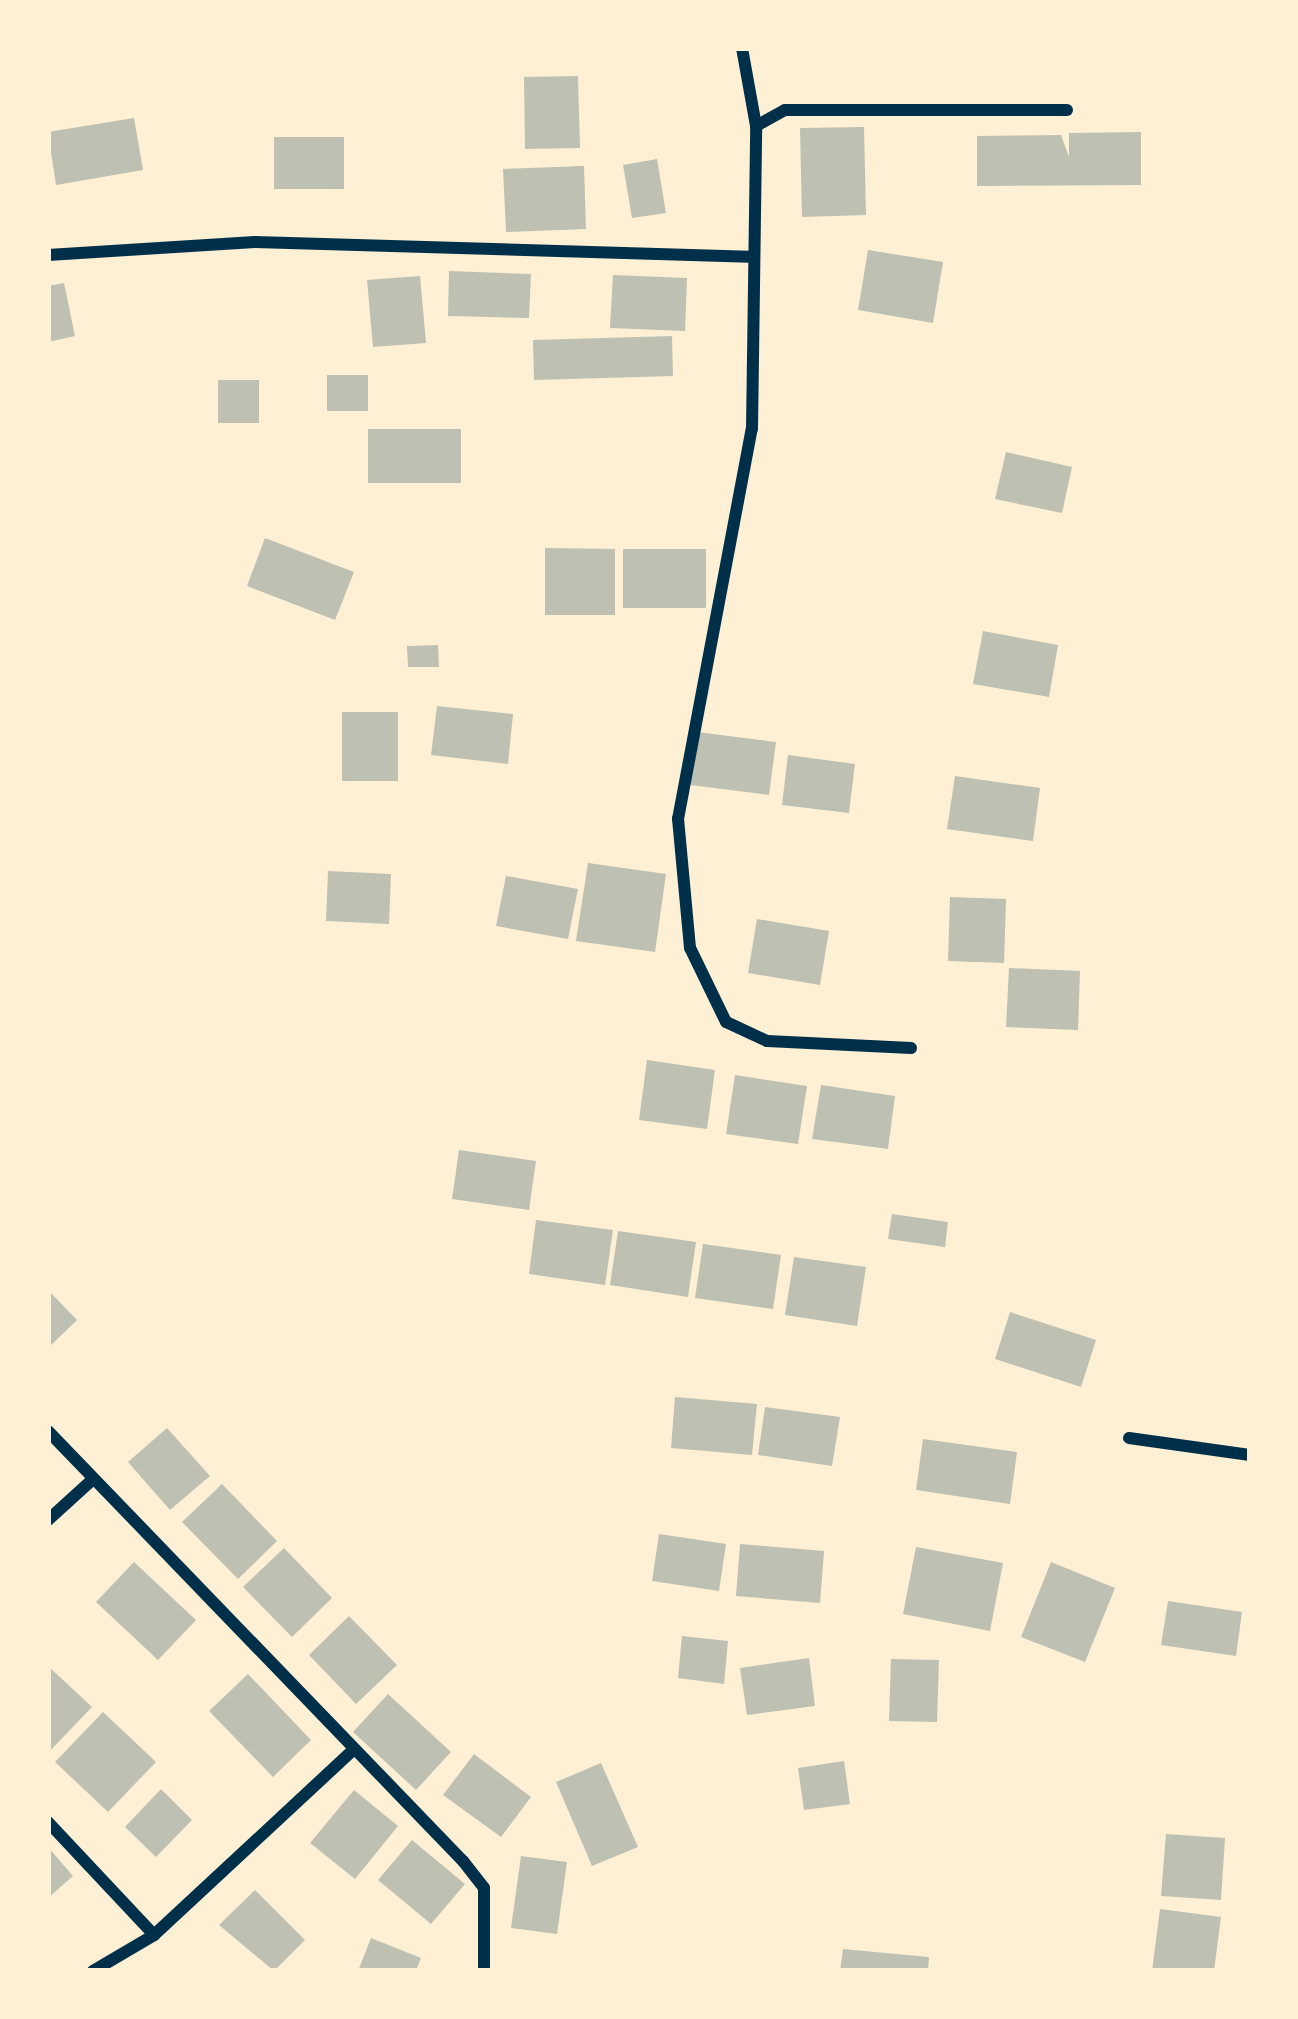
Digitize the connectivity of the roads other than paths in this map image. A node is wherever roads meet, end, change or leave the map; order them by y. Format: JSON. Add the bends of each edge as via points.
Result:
{"nodes":[{"id":1,"x":742,"y":48,"type":"edge"},
{"id":2,"x":1067,"y":110,"type":"dead end"},
{"id":3,"x":756,"y":126,"type":"junction"},
{"id":4,"x":48,"y":255,"type":"edge"},
{"id":5,"x":749,"y":257,"type":"junction"},
{"id":6,"x":911,"y":1048,"type":"dead end"},
{"id":7,"x":48,"y":1431,"type":"edge"},
{"id":8,"x":1129,"y":1438,"type":"dead end"},
{"id":9,"x":1250,"y":1454,"type":"edge"},
{"id":10,"x":93,"y":1479,"type":"junction"},
{"id":11,"x":48,"y":1520,"type":"edge"},
{"id":12,"x":351,"y":1752,"type":"junction"},
{"id":13,"x":48,"y":1822,"type":"edge"},
{"id":14,"x":154,"y":1935,"type":"junction"},
{"id":15,"x":93,"y":1971,"type":"edge"},
{"id":16,"x":484,"y":1971,"type":"edge"}],
"edges":[{"from":1,"to":3,"type":"street"},
{"from":2,"to":3,"type":"street","via":[[784,110]]},
{"from":3,"to":5,"type":"street"},
{"from":4,"to":5,"type":"street","via":[[255,242]]},
{"from":5,"to":6,"type":"street","via":[[750,448],[679,819],[689,948],[725,1022],[767,1041]]},
{"from":7,"to":10,"type":"street"},
{"from":8,"to":9,"type":"street"},
{"from":10,"to":11,"type":"street"},
{"from":10,"to":12,"type":"street"},
{"from":12,"to":14,"type":"street"},
{"from":12,"to":16,"type":"street","via":[[484,1888]]},
{"from":13,"to":14,"type":"street"},
{"from":14,"to":15,"type":"street"}]}
